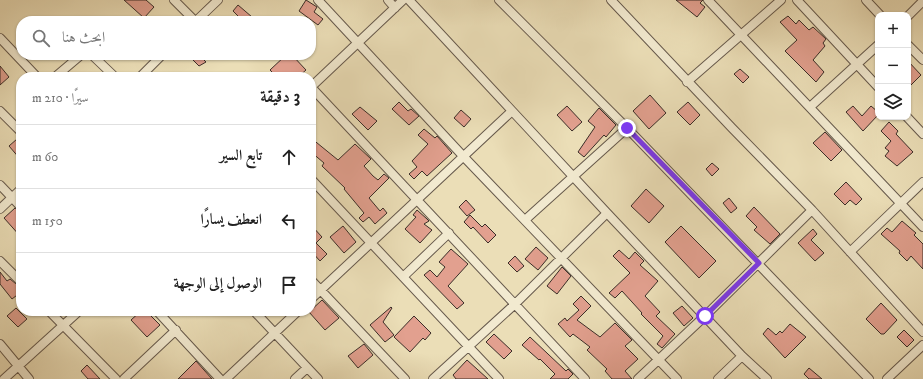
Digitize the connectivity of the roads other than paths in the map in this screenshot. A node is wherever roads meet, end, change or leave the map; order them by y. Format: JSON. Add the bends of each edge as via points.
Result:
{"nodes":[{"id":1,"x":174,"y":0,"type":"edge"},
{"id":2,"x":218,"y":0,"type":"edge"},
{"id":3,"x":318,"y":0,"type":"edge"},
{"id":4,"x":388,"y":0,"type":"edge"},
{"id":5,"x":403,"y":0,"type":"edge"},
{"id":6,"x":409,"y":0,"type":"edge"},
{"id":7,"x":499,"y":0,"type":"edge"},
{"id":8,"x":611,"y":0,"type":"edge"},
{"id":9,"x":708,"y":0,"type":"edge"},
{"id":10,"x":780,"y":0,"type":"edge"},
{"id":11,"x":797,"y":0,"type":"edge"},
{"id":12,"x":866,"y":0,"type":"edge"},
{"id":13,"x":923,"y":1,"type":"edge"},
{"id":14,"x":395,"y":8,"type":"junction"},
{"id":15,"x":877,"y":12,"type":"edge"},
{"id":16,"x":911,"y":13,"type":"edge"},
{"id":17,"x":191,"y":16,"type":"edge"},
{"id":18,"x":201,"y":16,"type":"edge"},
{"id":19,"x":741,"y":35,"type":"junction"},
{"id":20,"x":0,"y":38,"type":"edge"},
{"id":21,"x":359,"y":44,"type":"junction"},
{"id":22,"x":875,"y":48,"type":"edge"},
{"id":23,"x":911,"y":48,"type":"edge"},
{"id":24,"x":16,"y":55,"type":"edge"},
{"id":25,"x":21,"y":60,"type":"edge"},
{"id":26,"x":75,"y":60,"type":"edge"},
{"id":27,"x":97,"y":60,"type":"edge"},
{"id":28,"x":157,"y":60,"type":"edge"},
{"id":29,"x":923,"y":60,"type":"edge"},
{"id":30,"x":856,"y":65,"type":"junction"},
{"id":31,"x":32,"y":72,"type":"edge"},
{"id":32,"x":61,"y":72,"type":"edge"},
{"id":33,"x":110,"y":72,"type":"edge"},
{"id":34,"x":145,"y":72,"type":"edge"},
{"id":35,"x":688,"y":82,"type":"junction"},
{"id":36,"x":316,"y":83,"type":"edge"},
{"id":37,"x":875,"y":84,"type":"edge"},
{"id":38,"x":316,"y":92,"type":"edge"},
{"id":39,"x":810,"y":107,"type":"junction"},
{"id":40,"x":0,"y":111,"type":"edge"},
{"id":41,"x":512,"y":111,"type":"junction"},
{"id":42,"x":910,"y":120,"type":"edge"},
{"id":43,"x":16,"y":127,"type":"edge"},
{"id":44,"x":627,"y":128,"type":"junction"},
{"id":45,"x":923,"y":134,"type":"edge"},
{"id":46,"x":463,"y":156,"type":"junction"},
{"id":47,"x":573,"y":176,"type":"junction"},
{"id":48,"x":923,"y":182,"type":"edge"},
{"id":49,"x":316,"y":184,"type":"edge"},
{"id":50,"x":0,"y":185,"type":"edge"},
{"id":51,"x":16,"y":193,"type":"edge"},
{"id":52,"x":12,"y":197,"type":"junction"},
{"id":53,"x":418,"y":200,"type":"junction"},
{"id":54,"x":16,"y":201,"type":"edge"},
{"id":55,"x":901,"y":203,"type":"junction"},
{"id":56,"x":0,"y":209,"type":"edge"},
{"id":57,"x":812,"y":210,"type":"junction"},
{"id":58,"x":607,"y":213,"type":"junction"},
{"id":59,"x":525,"y":220,"type":"junction"},
{"id":60,"x":923,"y":227,"type":"edge"},
{"id":61,"x":449,"y":233,"type":"junction"},
{"id":62,"x":371,"y":244,"type":"junction"},
{"id":63,"x":850,"y":252,"type":"junction"},
{"id":64,"x":560,"y":258,"type":"junction"},
{"id":65,"x":0,"y":261,"type":"edge"},
{"id":66,"x":759,"y":263,"type":"junction"},
{"id":67,"x":16,"y":277,"type":"edge"},
{"id":68,"x":403,"y":277,"type":"junction"},
{"id":69,"x":316,"y":286,"type":"edge"},
{"id":70,"x":320,"y":290,"type":"junction"},
{"id":71,"x":316,"y":294,"type":"edge"},
{"id":72,"x":514,"y":304,"type":"junction"},
{"id":73,"x":55,"y":316,"type":"edge"},
{"id":74,"x":74,"y":316,"type":"edge"},
{"id":75,"x":162,"y":316,"type":"edge"},
{"id":76,"x":259,"y":316,"type":"edge"},
{"id":77,"x":293,"y":316,"type":"edge"},
{"id":78,"x":705,"y":316,"type":"junction"},
{"id":79,"x":64,"y":326,"type":"junction"},
{"id":80,"x":176,"y":330,"type":"junction"},
{"id":81,"x":923,"y":332,"type":"edge"},
{"id":82,"x":275,"y":333,"type":"junction"},
{"id":83,"x":0,"y":344,"type":"edge"},
{"id":84,"x":923,"y":345,"type":"edge"},
{"id":85,"x":468,"y":346,"type":"junction"},
{"id":86,"x":742,"y":356,"type":"junction"},
{"id":87,"x":658,"y":360,"type":"junction"},
{"id":88,"x":18,"y":366,"type":"junction"},
{"id":89,"x":307,"y":368,"type":"junction"},
{"id":90,"x":4,"y":379,"type":"edge"},
{"id":91,"x":29,"y":379,"type":"edge"},
{"id":92,"x":116,"y":379,"type":"edge"},
{"id":93,"x":124,"y":379,"type":"edge"},
{"id":94,"x":220,"y":379,"type":"edge"},
{"id":95,"x":226,"y":379,"type":"edge"},
{"id":96,"x":295,"y":379,"type":"edge"},
{"id":97,"x":318,"y":379,"type":"edge"},
{"id":98,"x":405,"y":379,"type":"edge"},
{"id":99,"x":433,"y":379,"type":"edge"},
{"id":100,"x":499,"y":379,"type":"edge"},
{"id":101,"x":585,"y":379,"type":"edge"},
{"id":102,"x":638,"y":379,"type":"edge"},
{"id":103,"x":677,"y":379,"type":"edge"},
{"id":104,"x":718,"y":379,"type":"edge"},
{"id":105,"x":767,"y":379,"type":"edge"},
{"id":106,"x":869,"y":379,"type":"edge"},
{"id":107,"x":887,"y":379,"type":"edge"}],
"edges":[{"from":1,"to":17,"type":"street"},
{"from":2,"to":18,"type":"street"},
{"from":3,"to":21,"type":"street"},
{"from":4,"to":14,"type":"street"},
{"from":5,"to":14,"type":"street"},
{"from":6,"to":41,"type":"street"},
{"from":7,"to":44,"type":"street"},
{"from":8,"to":35,"type":"street"},
{"from":9,"to":19,"type":"street"},
{"from":10,"to":19,"type":"street"},
{"from":11,"to":30,"type":"street"},
{"from":12,"to":15,"type":"street"},
{"from":13,"to":16,"type":"street"},
{"from":14,"to":21,"type":"street"},
{"from":19,"to":35,"type":"street"},
{"from":19,"to":39,"type":"street"},
{"from":20,"to":24,"type":"street"},
{"from":21,"to":36,"type":"street"},
{"from":21,"to":46,"type":"street"},
{"from":22,"to":30,"type":"street"},
{"from":23,"to":29,"type":"street"},
{"from":25,"to":31,"type":"street"},
{"from":26,"to":32,"type":"street"},
{"from":27,"to":33,"type":"street"},
{"from":28,"to":34,"type":"street"},
{"from":30,"to":37,"type":"street"},
{"from":30,"to":39,"type":"street"},
{"from":35,"to":57,"type":"street"},
{"from":38,"to":53,"type":"street"},
{"from":39,"to":55,"type":"street"},
{"from":40,"to":43,"type":"street"},
{"from":41,"to":46,"type":"street"},
{"from":41,"to":47,"type":"street"},
{"from":42,"to":45,"type":"street"},
{"from":44,"to":47,"type":"street"},
{"from":44,"to":66,"type":"street"},
{"from":46,"to":53,"type":"street"},
{"from":46,"to":59,"type":"street"},
{"from":47,"to":58,"type":"street"},
{"from":47,"to":59,"type":"street"},
{"from":48,"to":55,"type":"street"},
{"from":49,"to":62,"type":"street"},
{"from":50,"to":52,"type":"street"},
{"from":51,"to":52,"type":"street"},
{"from":52,"to":54,"type":"street"},
{"from":52,"to":56,"type":"street"},
{"from":53,"to":61,"type":"street"},
{"from":53,"to":62,"type":"street"},
{"from":55,"to":60,"type":"street"},
{"from":55,"to":63,"type":"street"},
{"from":57,"to":63,"type":"street"},
{"from":57,"to":66,"type":"street"},
{"from":58,"to":64,"type":"street"},
{"from":58,"to":78,"type":"street"},
{"from":59,"to":64,"type":"street"},
{"from":61,"to":68,"type":"street"},
{"from":61,"to":72,"type":"street"},
{"from":62,"to":68,"type":"street"},
{"from":62,"to":70,"type":"street"},
{"from":63,"to":81,"type":"street"},
{"from":64,"to":72,"type":"street"},
{"from":64,"to":87,"type":"street"},
{"from":65,"to":67,"type":"street"},
{"from":66,"to":78,"type":"street"},
{"from":66,"to":106,"type":"street"},
{"from":68,"to":85,"type":"street"},
{"from":69,"to":70,"type":"street"},
{"from":70,"to":71,"type":"street"},
{"from":70,"to":98,"type":"street"},
{"from":72,"to":85,"type":"street"},
{"from":72,"to":101,"type":"street"},
{"from":73,"to":79,"type":"street"},
{"from":74,"to":79,"type":"street"},
{"from":75,"to":80,"type":"street"},
{"from":76,"to":82,"type":"street"},
{"from":77,"to":82,"type":"street"},
{"from":78,"to":86,"type":"street"},
{"from":78,"to":87,"type":"street"},
{"from":79,"to":88,"type":"street"},
{"from":79,"to":92,"type":"street"},
{"from":80,"to":93,"type":"street"},
{"from":80,"to":94,"type":"street"},
{"from":82,"to":89,"type":"street"},
{"from":82,"to":95,"type":"street"},
{"from":83,"to":88,"type":"street"},
{"from":84,"to":107,"type":"street"},
{"from":85,"to":99,"type":"street"},
{"from":85,"to":100,"type":"street"},
{"from":86,"to":104,"type":"street"},
{"from":86,"to":105,"type":"street"},
{"from":87,"to":102,"type":"street"},
{"from":87,"to":103,"type":"street"},
{"from":88,"to":90,"type":"street"},
{"from":88,"to":91,"type":"street"},
{"from":89,"to":96,"type":"street"},
{"from":89,"to":97,"type":"street"}]}
